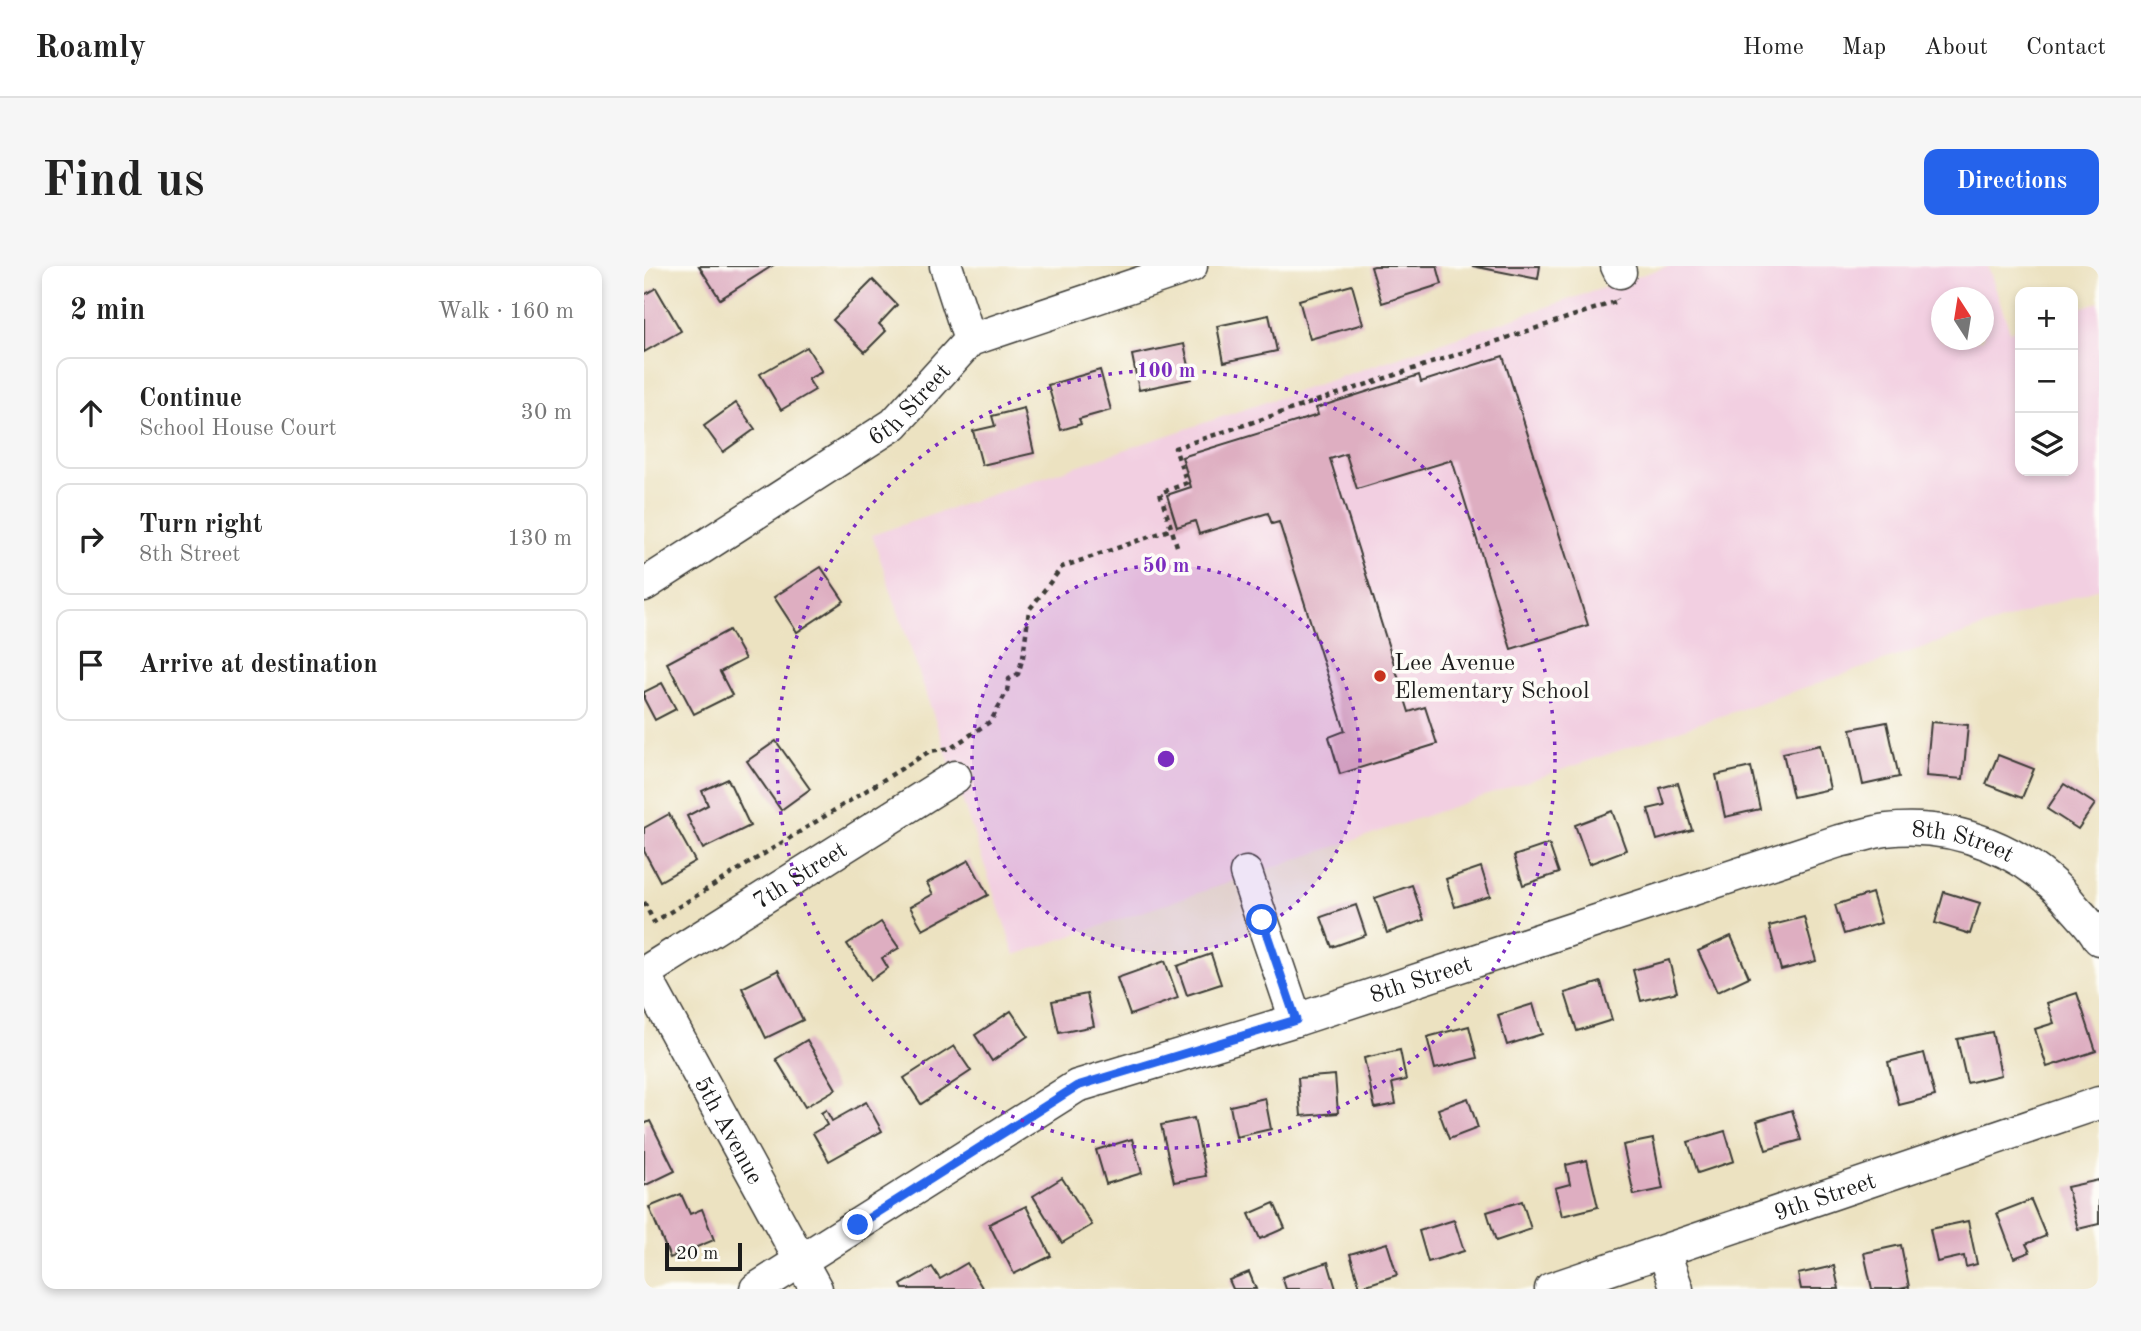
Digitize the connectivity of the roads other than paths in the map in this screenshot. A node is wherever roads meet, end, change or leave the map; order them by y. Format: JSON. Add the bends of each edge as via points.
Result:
{"nodes":[{"id":1,"x":946,"y":266,"type":"edge"},
{"id":2,"x":1191,"y":266,"type":"edge"},
{"id":3,"x":970,"y":340,"type":"junction"},
{"id":4,"x":644,"y":585,"type":"edge"},
{"id":5,"x":955,"y":777,"type":"dead end"},
{"id":6,"x":1246,"y":873,"type":"dead end"},
{"id":7,"x":2099,"y":939,"type":"edge"},
{"id":8,"x":644,"y":973,"type":"edge"},
{"id":9,"x":1296,"y":1020,"type":"junction"},
{"id":10,"x":2099,"y":1103,"type":"edge"},
{"id":11,"x":1664,"y":1252,"type":"junction"},
{"id":12,"x":800,"y":1261,"type":"junction"},
{"id":13,"x":756,"y":1289,"type":"edge"},
{"id":14,"x":816,"y":1289,"type":"edge"},
{"id":15,"x":1551,"y":1289,"type":"edge"},
{"id":16,"x":1677,"y":1289,"type":"edge"}],
"edges":[{"from":1,"to":3,"type":"street"},
{"from":2,"to":3,"type":"street","name":"6th Street"},
{"from":3,"to":4,"type":"street","name":"6th Street","via":[[894,424]]},
{"from":5,"to":8,"type":"street","name":"7th Street"},
{"from":6,"to":9,"type":"street"},
{"from":7,"to":9,"type":"street","name":"8th Street","via":[[2049,880],[1994,845],[1921,829],[1885,831],[1826,845]]},
{"from":8,"to":12,"type":"street","name":"5th Avenue"},
{"from":9,"to":12,"type":"street","name":"8th Street","via":[[1077,1086]]},
{"from":10,"to":11,"type":"street","name":"9th Street"},
{"from":11,"to":15,"type":"street","name":"9th Street"},
{"from":11,"to":16,"type":"street"},
{"from":12,"to":13,"type":"street","name":"8th Street"},
{"from":12,"to":14,"type":"street","name":"5th Avenue"}]}
